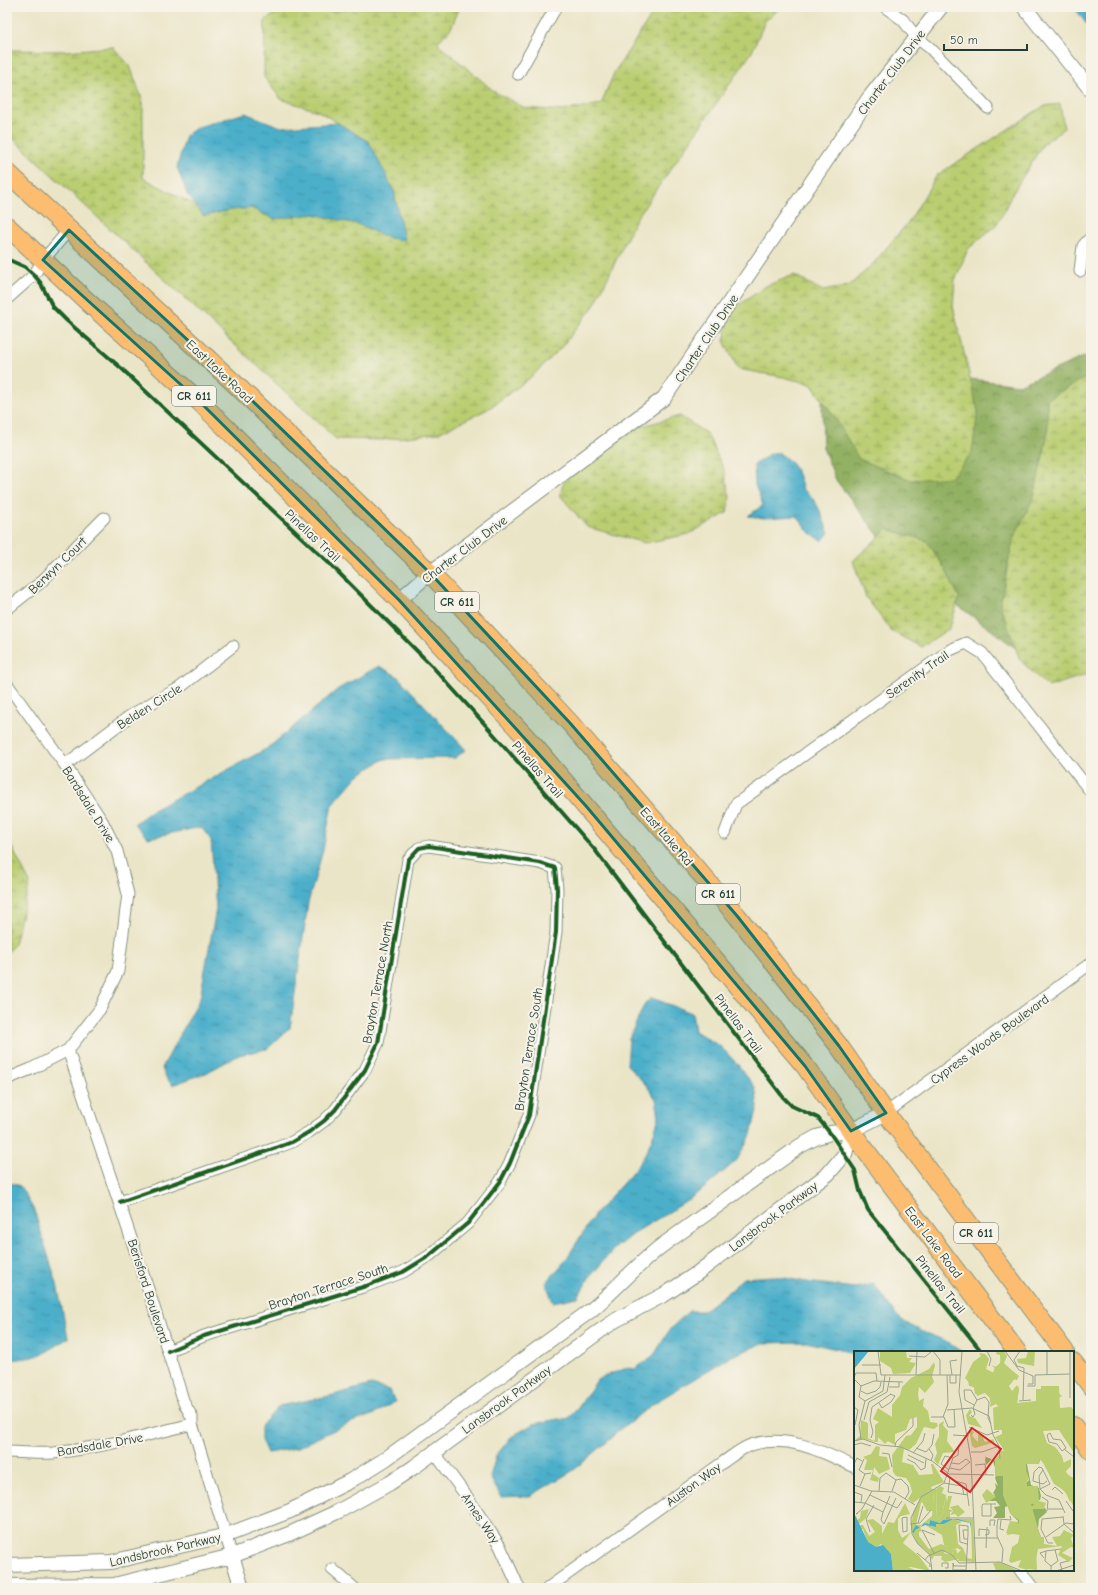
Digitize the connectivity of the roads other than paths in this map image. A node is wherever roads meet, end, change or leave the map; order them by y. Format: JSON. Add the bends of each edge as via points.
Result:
{"nodes":[{"id":1,"x":556,"y":7,"type":"edge"},
{"id":2,"x":885,"y":7,"type":"edge"},
{"id":3,"x":941,"y":7,"type":"edge"},
{"id":4,"x":1024,"y":7,"type":"edge"},
{"id":5,"x":917,"y":38,"type":"junction"},
{"id":6,"x":518,"y":74,"type":"dead end"},
{"id":7,"x":1091,"y":90,"type":"edge"},
{"id":8,"x":988,"y":108,"type":"dead end"},
{"id":9,"x":7,"y":172,"type":"edge"},
{"id":10,"x":7,"y":226,"type":"edge"},
{"id":11,"x":69,"y":230,"type":"junction"},
{"id":12,"x":1091,"y":237,"type":"edge"},
{"id":13,"x":43,"y":260,"type":"junction"},
{"id":14,"x":1080,"y":271,"type":"dead end"},
{"id":15,"x":7,"y":298,"type":"edge"},
{"id":16,"x":104,"y":518,"type":"dead end"},
{"id":17,"x":430,"y":574,"type":"junction"},
{"id":18,"x":399,"y":600,"type":"junction"},
{"id":19,"x":7,"y":609,"type":"edge"},
{"id":20,"x":233,"y":646,"type":"dead end"},
{"id":21,"x":7,"y":684,"type":"edge"},
{"id":22,"x":65,"y":765,"type":"junction"},
{"id":23,"x":1091,"y":792,"type":"edge"},
{"id":24,"x":725,"y":833,"type":"dead end"},
{"id":25,"x":555,"y":868,"type":"joint"},
{"id":26,"x":1091,"y":963,"type":"edge"},
{"id":27,"x":68,"y":1050,"type":"junction"},
{"id":28,"x":7,"y":1079,"type":"edge"},
{"id":29,"x":886,"y":1113,"type":"junction"},
{"id":30,"x":851,"y":1131,"type":"junction"},
{"id":31,"x":120,"y":1202,"type":"junction"},
{"id":32,"x":168,"y":1350,"type":"junction"},
{"id":33,"x":1016,"y":1351,"type":"edge"},
{"id":34,"x":1064,"y":1351,"type":"edge"},
{"id":35,"x":1074,"y":1363,"type":"edge"},
{"id":36,"x":1091,"y":1386,"type":"edge"},
{"id":37,"x":192,"y":1424,"type":"junction"},
{"id":38,"x":1074,"y":1427,"type":"edge"},
{"id":39,"x":1091,"y":1450,"type":"edge"},
{"id":40,"x":7,"y":1452,"type":"edge"},
{"id":41,"x":434,"y":1452,"type":"junction"},
{"id":42,"x":854,"y":1467,"type":"edge"},
{"id":43,"x":227,"y":1535,"type":"junction"},
{"id":44,"x":232,"y":1556,"type":"junction"},
{"id":45,"x":7,"y":1565,"type":"edge"},
{"id":46,"x":332,"y":1569,"type":"dead end"},
{"id":47,"x":1021,"y":1571,"type":"edge"},
{"id":48,"x":7,"y":1586,"type":"edge"},
{"id":49,"x":242,"y":1588,"type":"edge"},
{"id":50,"x":354,"y":1588,"type":"edge"},
{"id":51,"x":519,"y":1588,"type":"edge"},
{"id":52,"x":548,"y":1588,"type":"edge"},
{"id":53,"x":1034,"y":1588,"type":"edge"}],
"edges":[{"from":1,"to":6,"type":"street"},
{"from":2,"to":5,"type":"street","via":[[903,20]]},
{"from":3,"to":5,"type":"street","name":"Charter Club Drive"},
{"from":4,"to":7,"type":"street"},
{"from":5,"to":8,"type":"street","via":[[929,47]]},
{"from":5,"to":17,"type":"street","name":"Charter Club Drive","via":[[869,98],[664,398]]},
{"from":9,"to":11,"type":"main road","name":"East Lake Road","number":"CR 611"},
{"from":10,"to":13,"type":"main road","number":"CR 611"},
{"from":11,"to":13,"type":"street"},
{"from":11,"to":17,"type":"main road","name":"East Lake Road","number":"CR 611","via":[[240,388]]},
{"from":12,"to":14,"type":"street","via":[[1083,246]]},
{"from":13,"to":15,"type":"street","via":[[34,275]]},
{"from":13,"to":18,"type":"main road","number":"CR 611","via":[[200,402]]},
{"from":16,"to":19,"type":"street","name":"Berwyn Court","via":[[40,583]]},
{"from":17,"to":18,"type":"street","name":"Charter Club Drive"},
{"from":17,"to":29,"type":"main road","name":"East Lake Rd","number":"CR 611","via":[[570,723],[738,917],[839,1046]]},
{"from":18,"to":30,"type":"main road","number":"CR 611","via":[[586,806],[805,1066]]},
{"from":20,"to":22,"type":"street","name":"Belden Circle","via":[[178,689],[130,716]]},
{"from":21,"to":22,"type":"street","name":"Bardsdale Drive"},
{"from":22,"to":27,"type":"street","name":"Bardsdale Drive","via":[[102,822],[117,851],[128,894],[118,971],[100,1009]]},
{"from":23,"to":24,"type":"street","name":"Serenity Trail","via":[[982,653],[966,643],[950,650],[736,804]]},
{"from":25,"to":31,"type":"street","name":"Brayton Terrace North","via":[[540,863],[429,846],[419,848],[408,860],[378,1043],[365,1070],[335,1110],[324,1121],[292,1142]]},
{"from":25,"to":32,"type":"street","name":"Brayton Terrace South","via":[[556,932],[529,1115],[500,1182],[468,1223],[429,1256],[403,1272]]},
{"from":26,"to":29,"type":"street","name":"Cypress Woods Boulevard"},
{"from":27,"to":28,"type":"street","name":"Bardsdale Drive"},
{"from":27,"to":31,"type":"street","name":"Berisford Boulevard"},
{"from":29,"to":30,"type":"street"},
{"from":29,"to":34,"type":"main road","number":"CR 611"},
{"from":30,"to":33,"type":"main road","name":"East Lake Road","number":"CR 611"},
{"from":30,"to":41,"type":"street","name":"Lansbrook Parkway","via":[[845,1154],[828,1174],[696,1274],[667,1293],[616,1320]]},
{"from":30,"to":43,"type":"street","name":"Lansbrook Parkway","via":[[830,1133],[800,1146],[660,1247],[590,1311],[384,1460],[350,1481],[296,1508]]},
{"from":31,"to":32,"type":"street","name":"Berisford Boulevard"},
{"from":32,"to":37,"type":"street","name":"Berisford Boulevard","via":[[184,1403],[192,1417]]},
{"from":35,"to":36,"type":"main road"},
{"from":37,"to":40,"type":"street","name":"Bardsdale Drive","via":[[66,1451]]},
{"from":37,"to":43,"type":"street","name":"Berisford Boulevard"},
{"from":38,"to":39,"type":"main road"},
{"from":41,"to":44,"type":"street","name":"Lansbrook Parkway","via":[[390,1483],[339,1511]]},
{"from":41,"to":51,"type":"street","name":"Ames Way","via":[[500,1546]]},
{"from":42,"to":52,"type":"street","name":"Auston Way","via":[[808,1447],[781,1441],[751,1445]]},
{"from":43,"to":44,"type":"street","name":"Berisford Boulevard"},
{"from":43,"to":45,"type":"street","name":"Landsbrook Parkway","via":[[111,1562]]},
{"from":44,"to":48,"type":"street","name":"Lansbrook Parkway","via":[[114,1584]]},
{"from":44,"to":49,"type":"street"},
{"from":46,"to":50,"type":"street"},
{"from":47,"to":53,"type":"street"}]}
